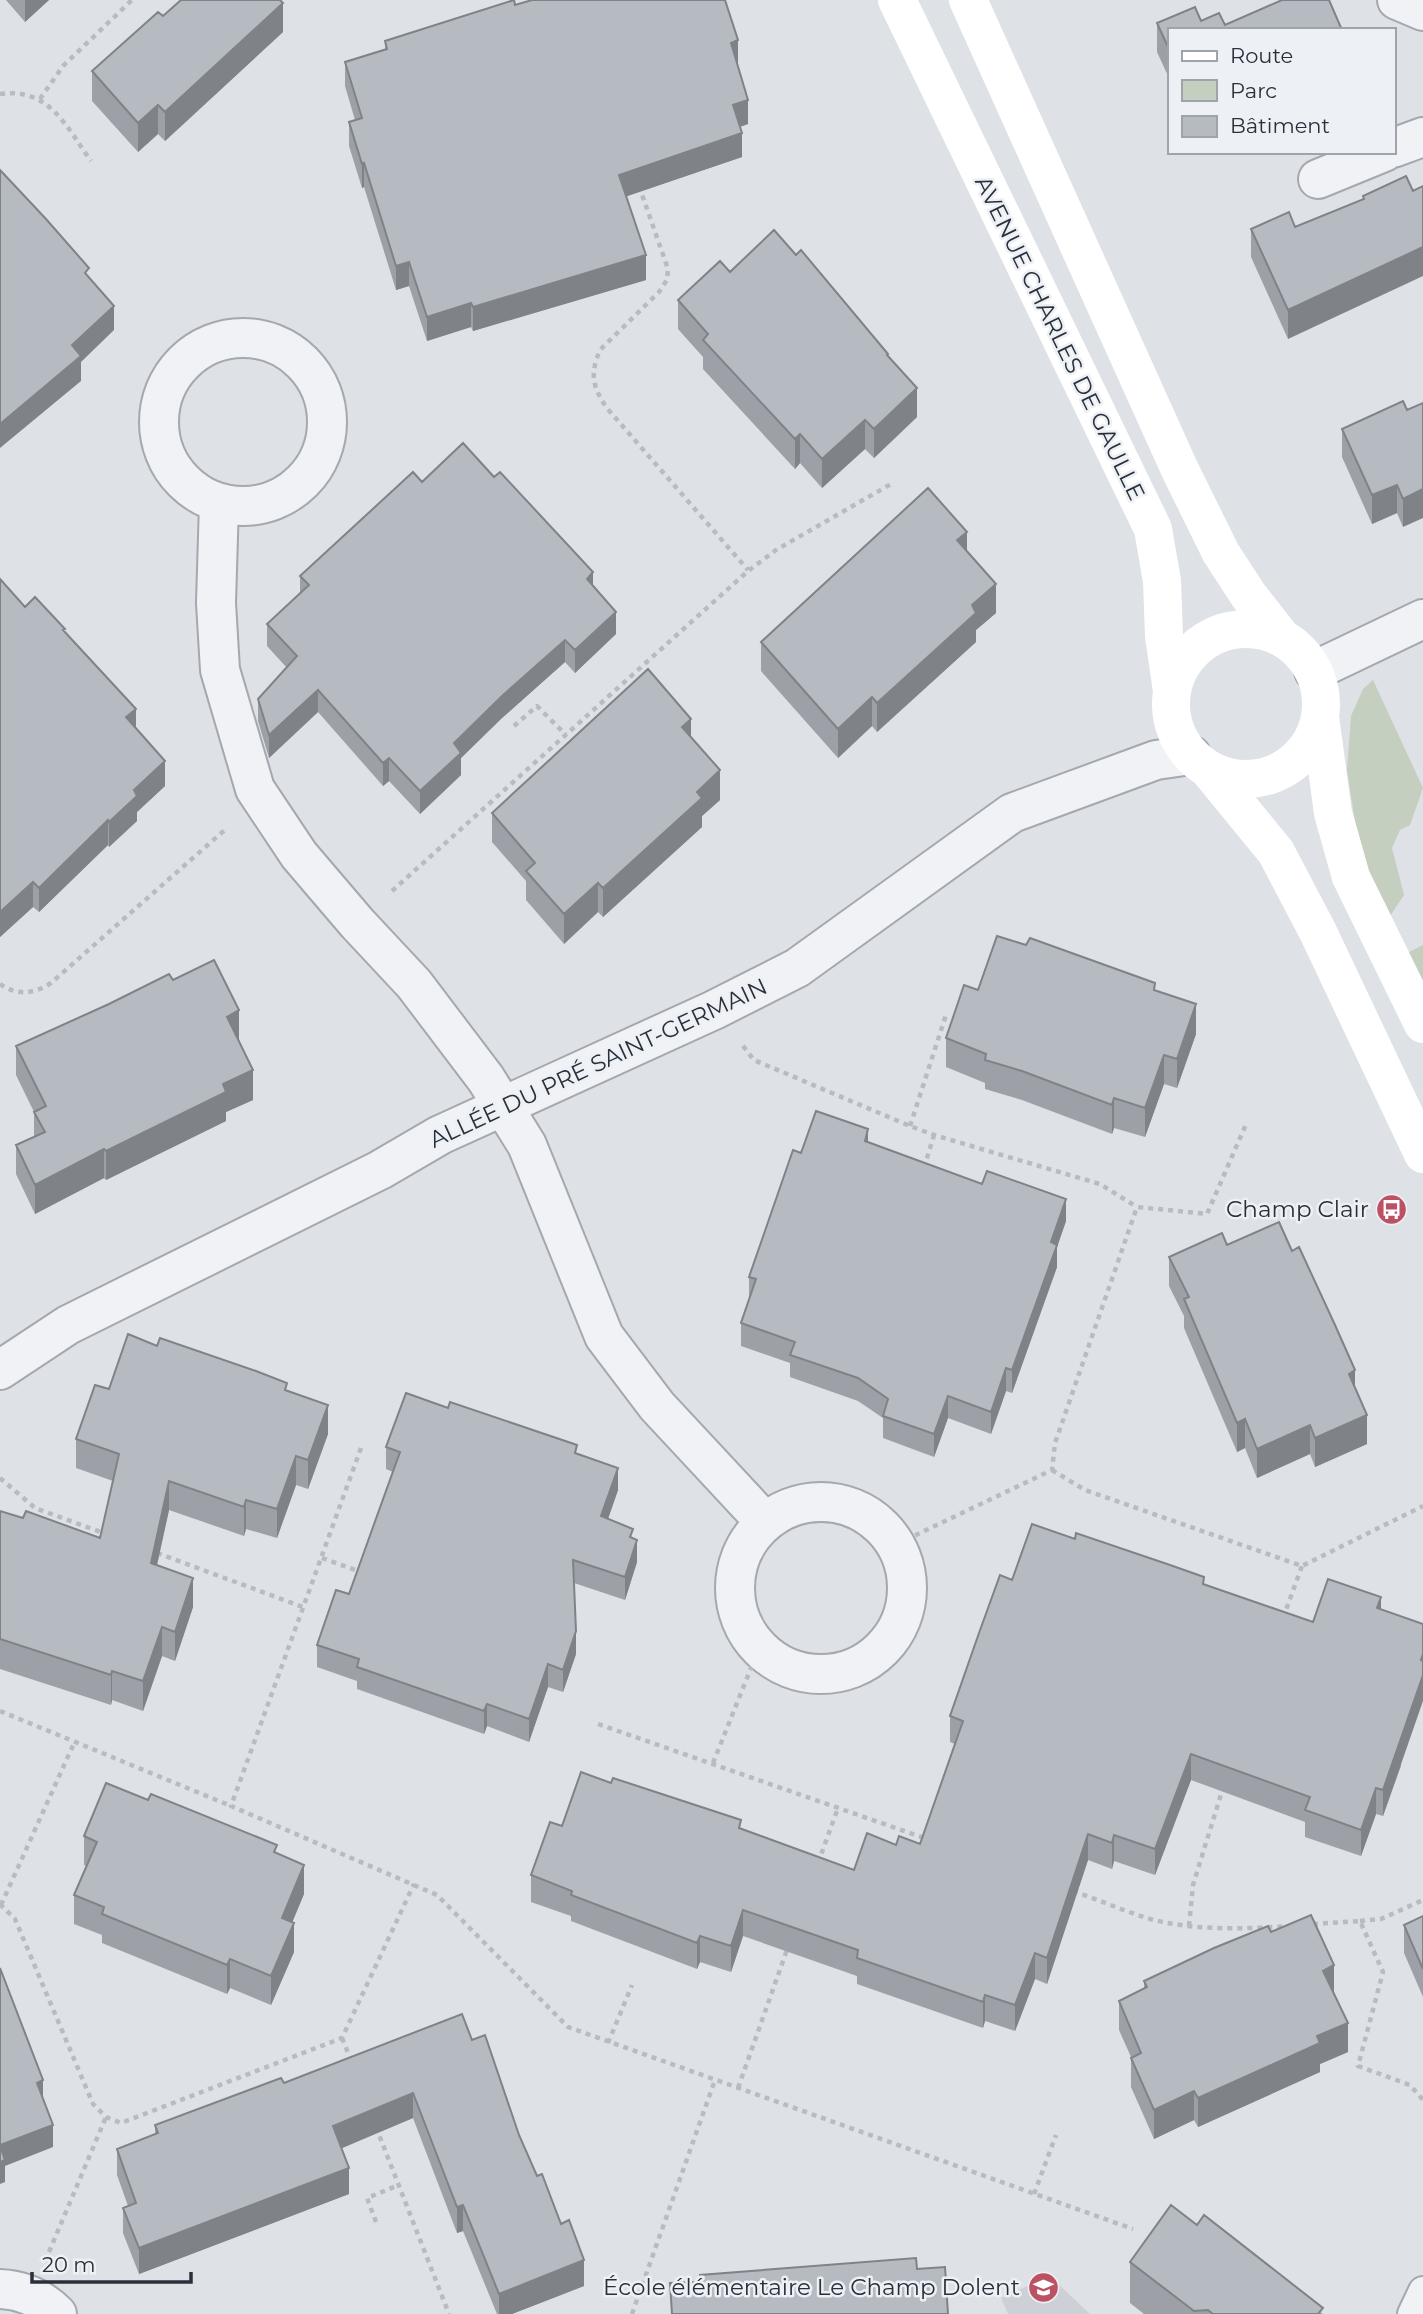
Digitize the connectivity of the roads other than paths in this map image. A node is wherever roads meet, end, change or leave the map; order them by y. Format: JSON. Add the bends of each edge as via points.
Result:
{"nodes":[{"id":1,"x":897,"y":0,"type":"edge"},
{"id":2,"x":968,"y":0,"type":"edge"},
{"id":3,"x":1397,"y":0,"type":"edge"},
{"id":4,"x":1423,"y":11,"type":"edge"},
{"id":5,"x":1423,"y":136,"type":"edge"},
{"id":6,"x":1395,"y":147,"type":"edge"},
{"id":7,"x":1379,"y":154,"type":"edge"},
{"id":8,"x":1318,"y":179,"type":"dead end"},
{"id":9,"x":219,"y":503,"type":"junction"},
{"id":10,"x":1423,"y":619,"type":"edge"},
{"id":11,"x":1282,"y":638,"type":"junction"},
{"id":12,"x":1314,"y":671,"type":"junction"},
{"id":13,"x":1172,"y":691,"type":"junction"},
{"id":14,"x":1320,"y":718,"type":"junction"},
{"id":15,"x":1199,"y":762,"type":"junction"},
{"id":16,"x":1423,"y":1024,"type":"edge"},
{"id":17,"x":502,"y":1107,"type":"junction"},
{"id":18,"x":1423,"y":1154,"type":"edge"},
{"id":19,"x":0,"y":1370,"type":"edge"},
{"id":20,"x":765,"y":1522,"type":"junction"},
{"id":21,"x":1423,"y":2291,"type":"edge"},
{"id":22,"x":1412,"y":2314,"type":"edge"}],
"edges":[{"from":1,"to":13,"type":"main road","name":"AVENUE CHARLES DE GAULLE","via":[[1153,529]]},
{"from":2,"to":11,"type":"main road","name":"AVENUE CHARLES DE GAULLE","via":[[1215,541]]},
{"from":3,"to":4,"type":"street"},
{"from":5,"to":6,"type":"street"},
{"from":7,"to":8,"type":"street"},
{"from":9,"to":9,"type":"street","via":[[239,507],[280,499],[298,487],[322,452],[327,409],[321,388],[309,370],[275,344],[255,339],[214,343],[195,353],[163,394],[159,420],[171,465],[183,482]]},
{"from":9,"to":17,"type":"street","via":[[216,603],[220,670],[255,789],[299,855],[414,984]]},
{"from":10,"to":12,"type":"street"},
{"from":11,"to":12,"type":"main road","name":"AVENUE CHARLES DE GAULLE"},
{"from":11,"to":13,"type":"main road","name":"AVENUE CHARLES DE GAULLE","via":[[1260,630],[1236,629],[1214,636],[1194,649],[1180,668]]},
{"from":12,"to":14,"type":"main road","via":[[1321,694]]},
{"from":13,"to":15,"type":"main road","name":"AVENUE CHARLES DE GAULLE","via":[[1171,714],[1178,737]]},
{"from":14,"to":15,"type":"main road","via":[[1313,740],[1298,759],[1277,772],[1254,779],[1230,778]]},
{"from":14,"to":16,"type":"main road","via":[[1333,813],[1351,877]]},
{"from":15,"to":17,"type":"street","name":"ALLÉE DU PRÉ SAINT-GERMAIN","via":[[1156,760],[1012,814],[797,968]]},
{"from":15,"to":18,"type":"main road","name":"AVENUE CHARLES DE GAULLE","via":[[1276,852]]},
{"from":17,"to":19,"type":"street","name":"ALLÉE DU PRÉ SAINT-GERMAIN","via":[[68,1325]]},
{"from":17,"to":20,"type":"street","via":[[527,1145],[604,1336],[657,1406]]},
{"from":20,"to":20,"type":"street","via":[[747,1544],[736,1569],[735,1598],[743,1625],[759,1648],[780,1664],[819,1674],[859,1666],[881,1651],[897,1630],[907,1602],[907,1573],[897,1544],[884,1527],[846,1505],[818,1501],[789,1507]]},
{"from":21,"to":22,"type":"lane"}]}
